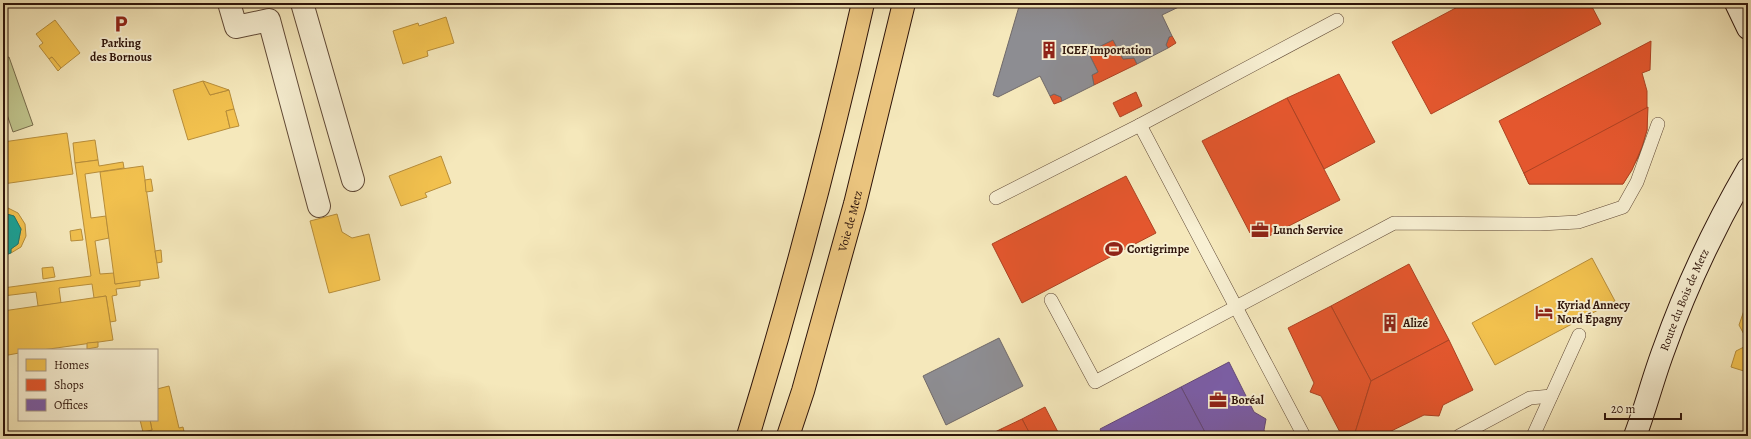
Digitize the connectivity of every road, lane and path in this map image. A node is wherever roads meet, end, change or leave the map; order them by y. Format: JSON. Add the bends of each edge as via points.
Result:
{"nodes":[{"id":1,"x":229,"y":3,"type":"edge"},
{"id":2,"x":302,"y":3,"type":"edge"},
{"id":3,"x":863,"y":3,"type":"edge"},
{"id":4,"x":904,"y":3,"type":"edge"},
{"id":5,"x":1736,"y":3,"type":"edge"},
{"id":6,"x":1336,"y":20,"type":"dead end"},
{"id":7,"x":1748,"y":28,"type":"edge"},
{"id":8,"x":1658,"y":124,"type":"dead end"},
{"id":9,"x":1140,"y":125,"type":"junction"},
{"id":10,"x":1748,"y":169,"type":"edge"},
{"id":11,"x":353,"y":180,"type":"dead end"},
{"id":12,"x":996,"y":198,"type":"dead end"},
{"id":13,"x":319,"y":206,"type":"dead end"},
{"id":14,"x":1051,"y":300,"type":"dead end"},
{"id":15,"x":1236,"y":307,"type":"junction"},
{"id":16,"x":1579,"y":335,"type":"dead end"},
{"id":17,"x":770,"y":364,"type":"junction"},
{"id":18,"x":1551,"y":396,"type":"junction"},
{"id":19,"x":742,"y":436,"type":"edge"},
{"id":20,"x":748,"y":436,"type":"edge"},
{"id":21,"x":788,"y":436,"type":"edge"},
{"id":22,"x":1304,"y":436,"type":"edge"},
{"id":23,"x":1459,"y":436,"type":"edge"},
{"id":24,"x":1532,"y":436,"type":"edge"},
{"id":25,"x":1635,"y":436,"type":"edge"}],
"edges":[{"from":1,"to":13,"type":"street","via":[[236,28],[269,20]]},
{"from":2,"to":11,"type":"street"},
{"from":3,"to":17,"type":"highway","via":[[824,168]]},
{"from":4,"to":21,"type":"highway","name":"Voie de Metz","via":[[855,204]]},
{"from":5,"to":7,"type":"street"},
{"from":6,"to":9,"type":"lane"},
{"from":8,"to":15,"type":"lane","via":[[1637,182],[1623,207],[1578,222],[1394,223]]},
{"from":9,"to":12,"type":"lane"},
{"from":9,"to":15,"type":"lane"},
{"from":10,"to":25,"type":"street","name":"Route du Bois de Metz","via":[[1721,218],[1680,305]]},
{"from":14,"to":15,"type":"lane","via":[[1095,382]]},
{"from":15,"to":22,"type":"lane"},
{"from":16,"to":18,"type":"lane"},
{"from":17,"to":19,"type":"highway"},
{"from":17,"to":20,"type":"highway"},
{"from":18,"to":23,"type":"lane","via":[[1530,398]]},
{"from":18,"to":24,"type":"lane"}]}
